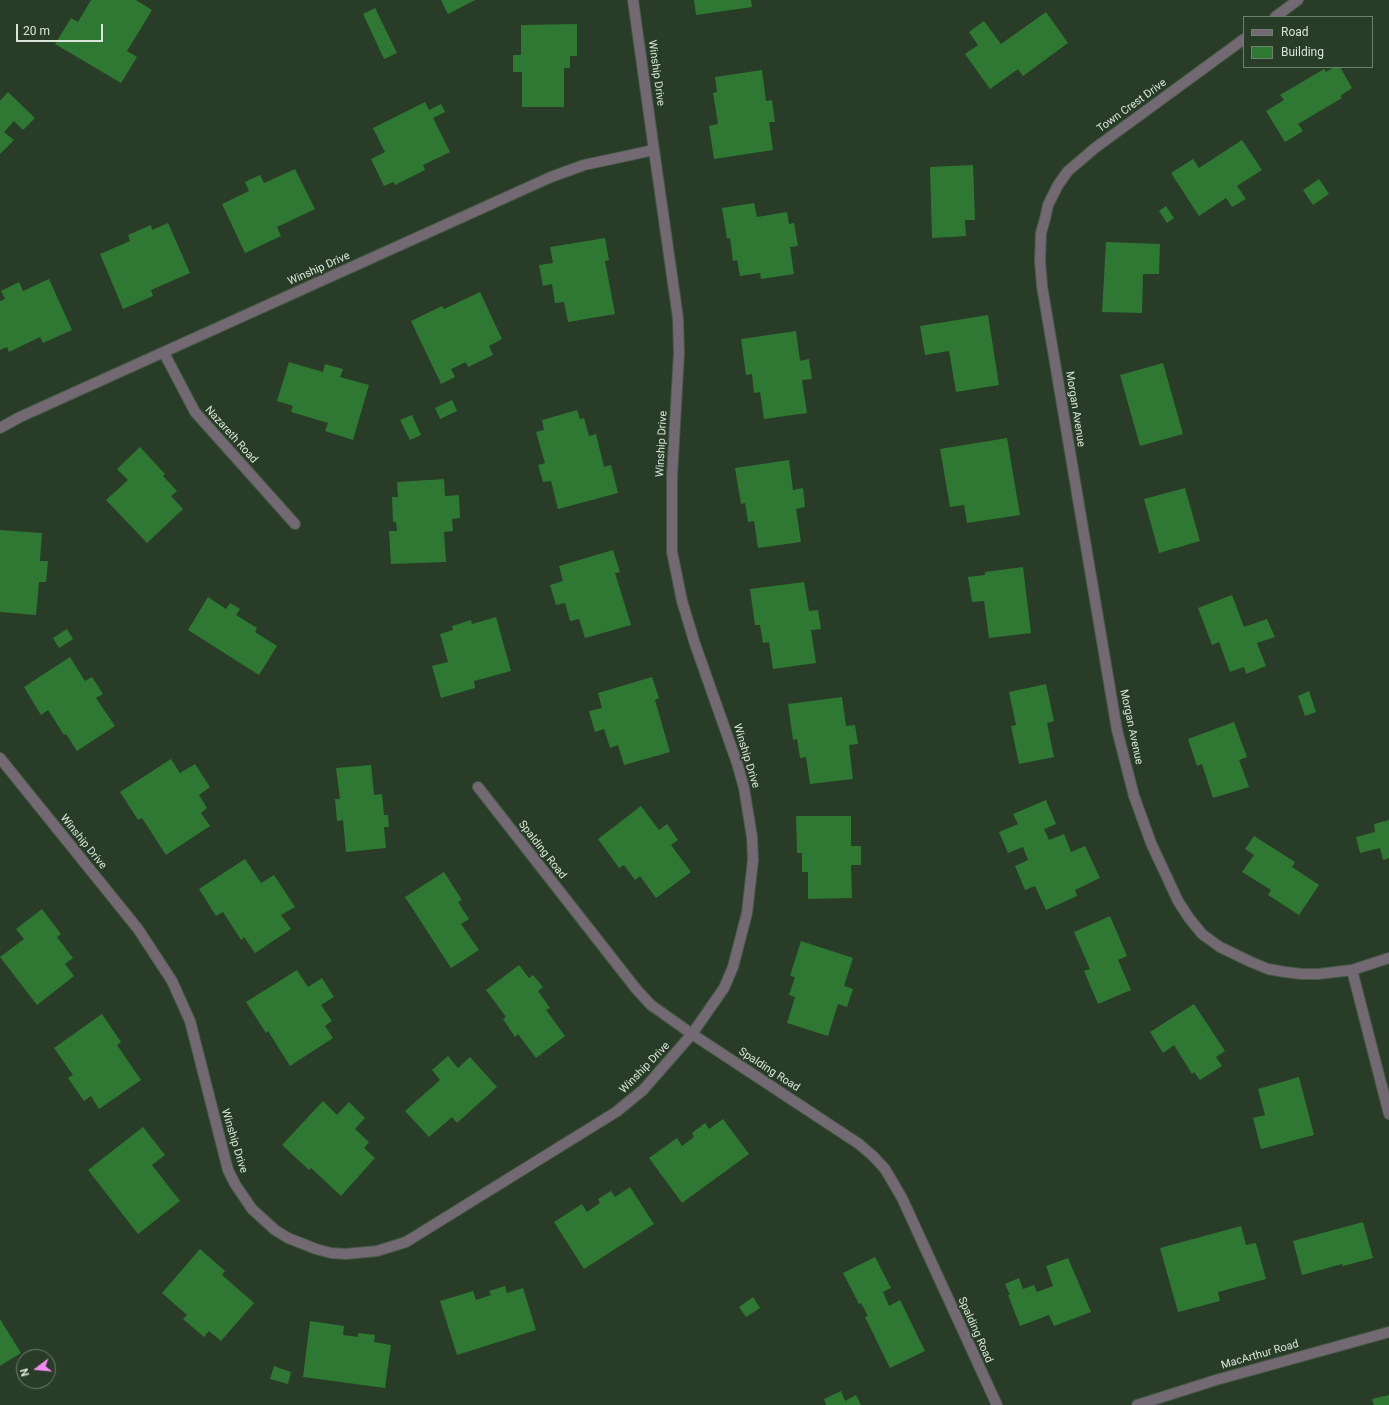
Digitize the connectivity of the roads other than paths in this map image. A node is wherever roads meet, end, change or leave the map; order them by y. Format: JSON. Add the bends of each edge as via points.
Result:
{"nodes":[{"id":1,"x":633,"y":0,"type":"edge"},
{"id":2,"x":1298,"y":0,"type":"edge"},
{"id":3,"x":1276,"y":16,"type":"edge"},
{"id":4,"x":1243,"y":40,"type":"edge"},
{"id":5,"x":654,"y":150,"type":"junction"},
{"id":6,"x":1048,"y":205,"type":"joint"},
{"id":7,"x":164,"y":353,"type":"junction"},
{"id":8,"x":0,"y":428,"type":"edge"},
{"id":9,"x":295,"y":524,"type":"dead end"},
{"id":10,"x":0,"y":758,"type":"edge"},
{"id":11,"x":478,"y":787,"type":"dead end"},
{"id":12,"x":1389,"y":958,"type":"edge"},
{"id":13,"x":1352,"y":970,"type":"junction"},
{"id":14,"x":692,"y":1034,"type":"junction"},
{"id":15,"x":1389,"y":1114,"type":"edge"},
{"id":16,"x":1389,"y":1332,"type":"edge"},
{"id":17,"x":997,"y":1405,"type":"edge"},
{"id":18,"x":1138,"y":1405,"type":"edge"}],
"edges":[{"from":1,"to":5,"type":"street","name":"Winship Drive"},
{"from":2,"to":3,"type":"street"},
{"from":4,"to":6,"type":"street","name":"Town Crest Drive","via":[[1081,159],[1068,171]]},
{"from":5,"to":7,"type":"street","name":"Winship Drive","via":[[568,170]]},
{"from":5,"to":14,"type":"street","name":"Winship Drive","via":[[679,353],[672,476],[672,552],[695,644],[737,764],[752,837],[751,883],[747,913],[733,967],[724,988]]},
{"from":6,"to":13,"type":"street","name":"Morgan Avenue","via":[[1040,260],[1044,293],[1118,730],[1134,796],[1151,844],[1181,906],[1202,934],[1220,947],[1268,969],[1285,972],[1318,974]]},
{"from":7,"to":8,"type":"street","name":"Winship Drive"},
{"from":7,"to":9,"type":"street","name":"Nazareth Road","via":[[195,412]]},
{"from":10,"to":14,"type":"street","name":"Winship Drive","via":[[138,929],[156,955],[172,981],[190,1021],[224,1155],[235,1184],[263,1220],[288,1238],[302,1244],[331,1252],[362,1254],[392,1247],[419,1234],[630,1102]]},
{"from":11,"to":14,"type":"street","name":"Spalding Road","via":[[637,990],[651,1005]]},
{"from":12,"to":13,"type":"street","name":"Morgan Avenue"},
{"from":13,"to":15,"type":"street"},
{"from":14,"to":17,"type":"street","name":"Spalding Road","via":[[859,1144],[885,1169],[902,1198]]},
{"from":16,"to":18,"type":"street","name":"MacArthur Road","via":[[1216,1380]]}]}
